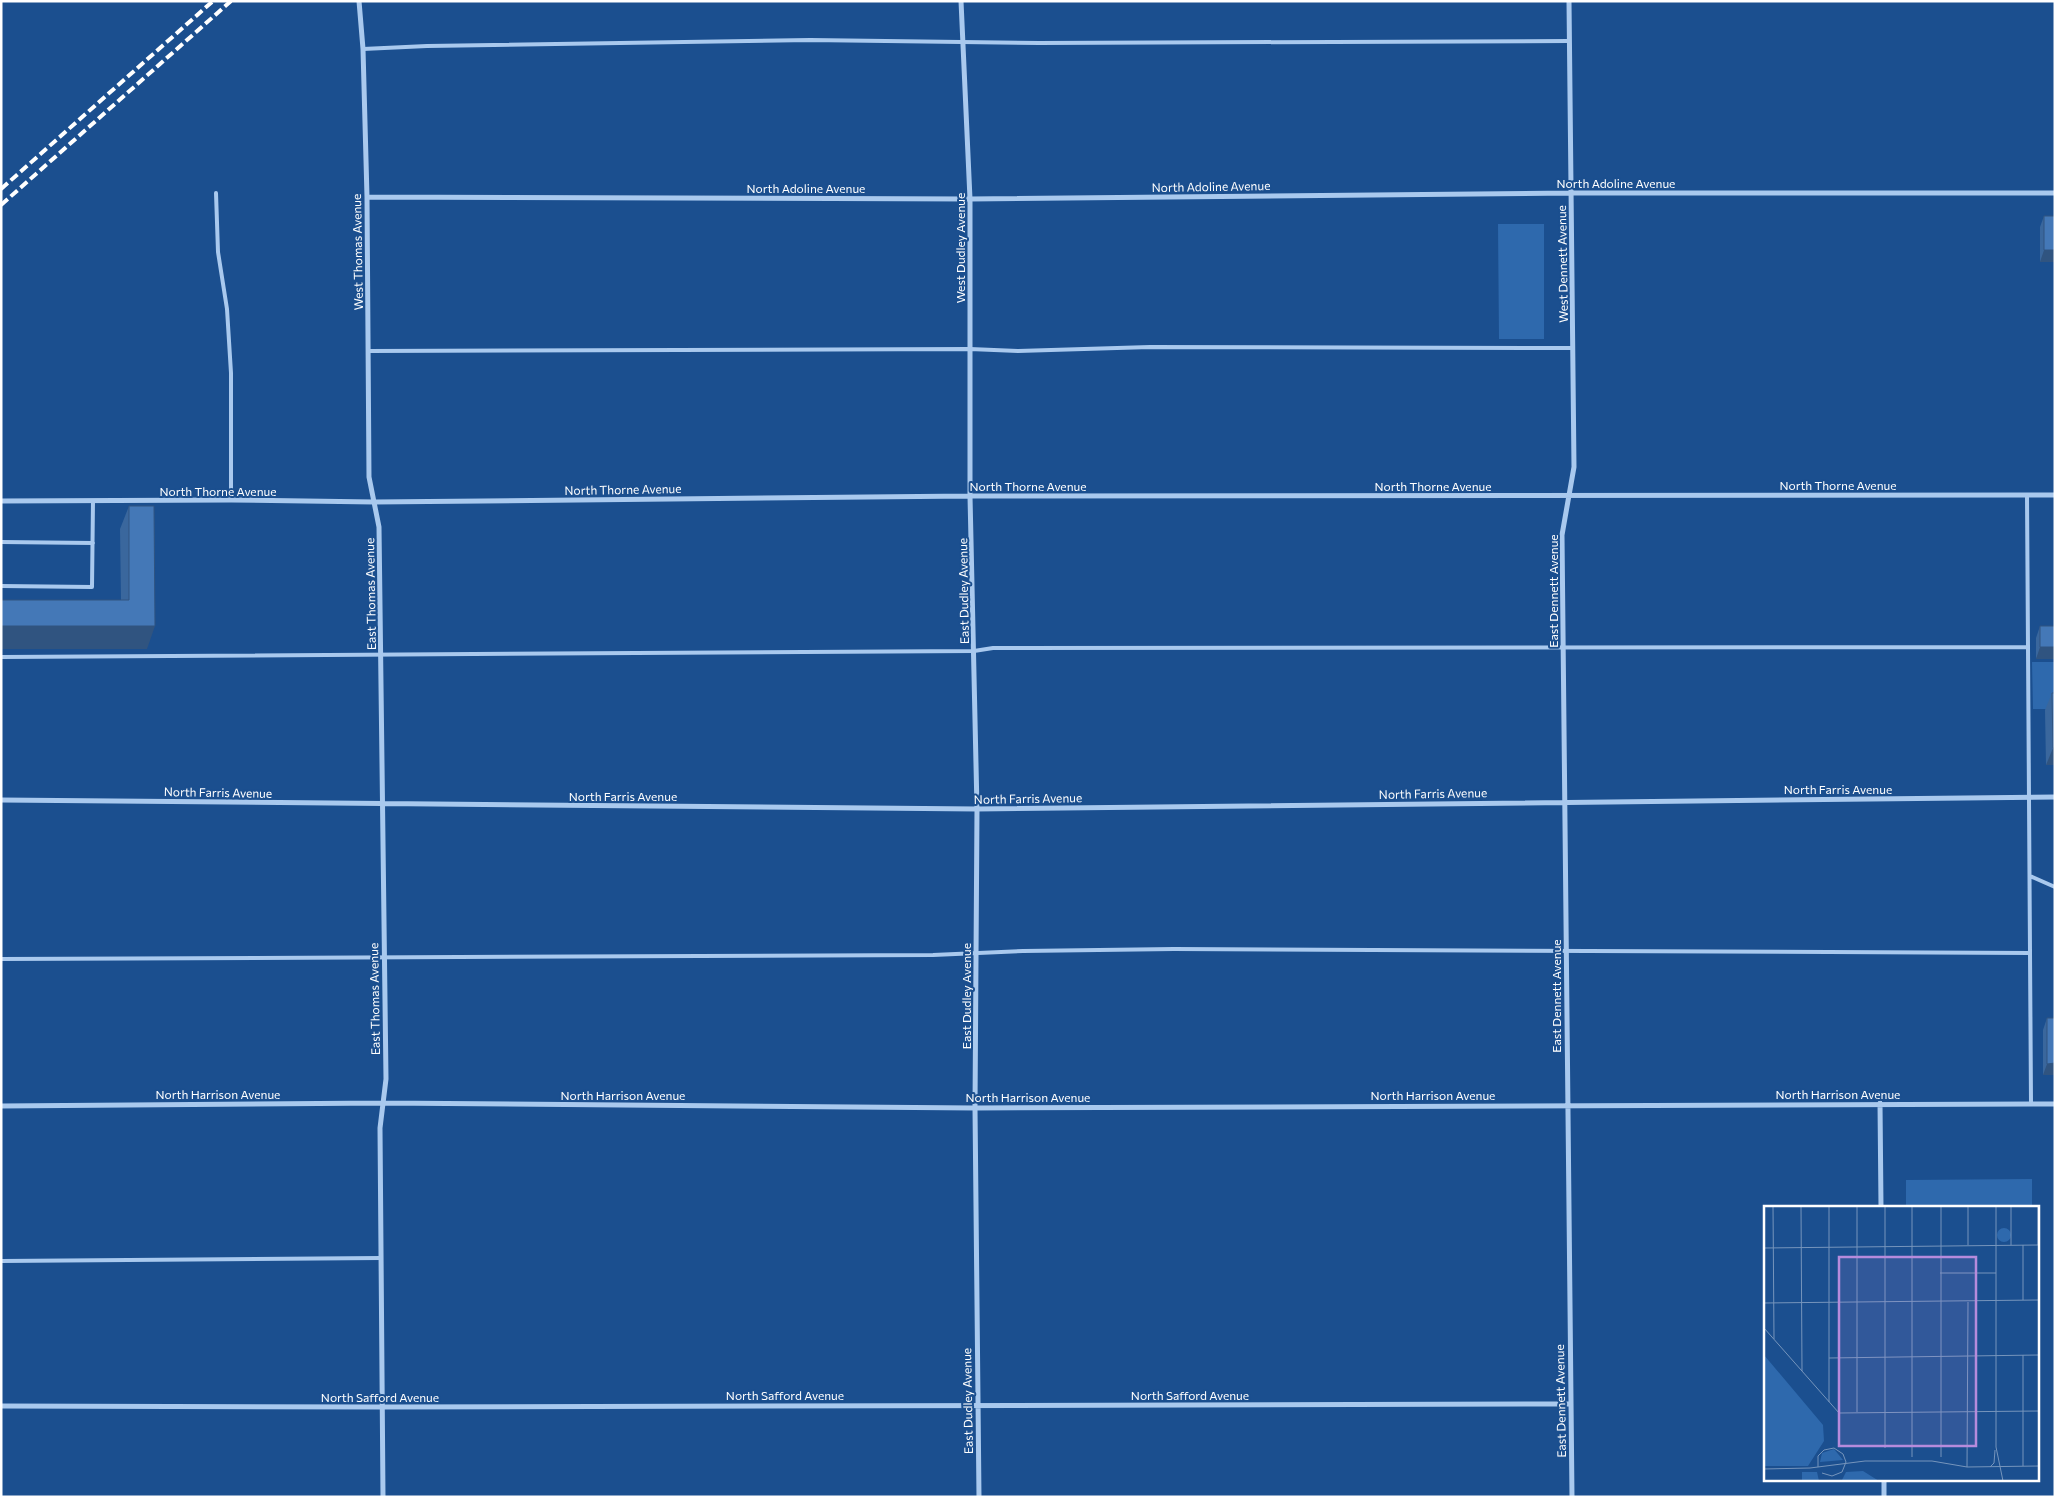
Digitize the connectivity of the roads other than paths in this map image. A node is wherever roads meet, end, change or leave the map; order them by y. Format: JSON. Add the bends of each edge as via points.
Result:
{"nodes":[{"id":1,"x":359,"y":1,"type":"edge"},
{"id":2,"x":961,"y":1,"type":"edge"},
{"id":3,"x":1569,"y":1,"type":"edge"},
{"id":4,"x":963,"y":41,"type":"junction"},
{"id":5,"x":1569,"y":41,"type":"junction"},
{"id":6,"x":363,"y":49,"type":"junction"},
{"id":7,"x":216,"y":193,"type":"dead end"},
{"id":8,"x":1571,"y":193,"type":"junction"},
{"id":9,"x":2055,"y":193,"type":"edge"},
{"id":10,"x":367,"y":197,"type":"junction"},
{"id":11,"x":970,"y":198,"type":"junction"},
{"id":12,"x":1573,"y":348,"type":"junction"},
{"id":13,"x":970,"y":349,"type":"junction"},
{"id":14,"x":369,"y":351,"type":"junction"},
{"id":15,"x":2026,"y":495,"type":"junction"},
{"id":16,"x":2055,"y":495,"type":"edge"},
{"id":17,"x":970,"y":496,"type":"junction"},
{"id":18,"x":1569,"y":496,"type":"junction"},
{"id":19,"x":231,"y":500,"type":"junction"},
{"id":20,"x":1,"y":501,"type":"edge"},
{"id":21,"x":93,"y":501,"type":"junction"},
{"id":22,"x":374,"y":502,"type":"junction"},
{"id":23,"x":1,"y":542,"type":"edge"},
{"id":24,"x":93,"y":543,"type":"junction"},
{"id":25,"x":1,"y":586,"type":"edge"},
{"id":26,"x":2028,"y":647,"type":"junction"},
{"id":27,"x":1563,"y":648,"type":"junction"},
{"id":28,"x":974,"y":651,"type":"junction"},
{"id":29,"x":381,"y":654,"type":"junction"},
{"id":30,"x":1,"y":657,"type":"edge"},
{"id":31,"x":2029,"y":797,"type":"junction"},
{"id":32,"x":2055,"y":797,"type":"edge"},
{"id":33,"x":1,"y":800,"type":"edge"},
{"id":34,"x":1564,"y":801,"type":"junction"},
{"id":35,"x":383,"y":804,"type":"junction"},
{"id":36,"x":977,"y":809,"type":"junction"},
{"id":37,"x":2030,"y":876,"type":"junction"},
{"id":38,"x":2055,"y":887,"type":"edge"},
{"id":39,"x":1566,"y":951,"type":"junction"},
{"id":40,"x":2030,"y":953,"type":"junction"},
{"id":41,"x":976,"y":954,"type":"junction"},
{"id":42,"x":384,"y":957,"type":"junction"},
{"id":43,"x":1,"y":959,"type":"edge"},
{"id":44,"x":383,"y":1103,"type":"junction"},
{"id":45,"x":1880,"y":1103,"type":"junction"},
{"id":46,"x":1567,"y":1104,"type":"junction"},
{"id":47,"x":2031,"y":1104,"type":"junction"},
{"id":48,"x":2055,"y":1104,"type":"edge"},
{"id":49,"x":1,"y":1106,"type":"edge"},
{"id":50,"x":975,"y":1108,"type":"junction"},
{"id":51,"x":1881,"y":1206,"type":"edge"},
{"id":52,"x":382,"y":1258,"type":"junction"},
{"id":53,"x":1,"y":1261,"type":"edge"},
{"id":54,"x":1570,"y":1404,"type":"junction"},
{"id":55,"x":977,"y":1405,"type":"junction"},
{"id":56,"x":1,"y":1406,"type":"edge"},
{"id":57,"x":382,"y":1407,"type":"junction"},
{"id":58,"x":1884,"y":1480,"type":"edge"},
{"id":59,"x":383,"y":1497,"type":"edge"},
{"id":60,"x":979,"y":1497,"type":"edge"},
{"id":61,"x":1572,"y":1497,"type":"edge"},
{"id":62,"x":1884,"y":1497,"type":"edge"}],
"edges":[{"from":1,"to":6,"type":"street","name":"West Thomas Avenue"},
{"from":2,"to":4,"type":"street","name":"West Dudley Avenue"},
{"from":3,"to":5,"type":"street","name":"West Dennett Avenue"},
{"from":4,"to":5,"type":"lane"},
{"from":4,"to":6,"type":"lane","via":[[695,41]]},
{"from":4,"to":11,"type":"street","name":"West Dudley Avenue"},
{"from":5,"to":8,"type":"street","name":"West Dennett Avenue"},
{"from":6,"to":10,"type":"street","name":"West Thomas Avenue"},
{"from":7,"to":19,"type":"lane","via":[[218,252],[227,309],[231,373]]},
{"from":8,"to":9,"type":"street","name":"North Adoline Avenue"},
{"from":8,"to":11,"type":"street","name":"North Adoline Avenue"},
{"from":8,"to":12,"type":"street","name":"West Dennett Avenue"},
{"from":10,"to":11,"type":"street","name":"North Adoline Avenue"},
{"from":10,"to":14,"type":"street","name":"West Thomas Avenue"},
{"from":11,"to":13,"type":"street","name":"West Dudley Avenue"},
{"from":12,"to":13,"type":"lane"},
{"from":12,"to":18,"type":"street","name":"West Dennett Avenue","via":[[1574,467]]},
{"from":13,"to":14,"type":"lane"},
{"from":13,"to":17,"type":"street","name":"West Dudley Avenue"},
{"from":14,"to":22,"type":"street","name":"West Thomas Avenue","via":[[369,477]]},
{"from":15,"to":16,"type":"street","name":"North Thorne Avenue"},
{"from":15,"to":18,"type":"street","name":"North Thorne Avenue"},
{"from":15,"to":26,"type":"lane"},
{"from":17,"to":18,"type":"street","name":"North Thorne Avenue"},
{"from":17,"to":22,"type":"street","name":"North Thorne Avenue"},
{"from":17,"to":28,"type":"street","name":"East Dudley Avenue"},
{"from":18,"to":27,"type":"street","name":"East Dennett Avenue","via":[[1562,535]]},
{"from":19,"to":21,"type":"street","name":"North Thorne Avenue"},
{"from":19,"to":22,"type":"street","name":"North Thorne Avenue"},
{"from":20,"to":21,"type":"street","name":"North Thorne Avenue"},
{"from":21,"to":24,"type":"lane"},
{"from":22,"to":29,"type":"street","name":"East Thomas Avenue","via":[[379,527]]},
{"from":23,"to":24,"type":"lane"},
{"from":24,"to":25,"type":"lane","via":[[92,587]]},
{"from":26,"to":27,"type":"lane"},
{"from":26,"to":31,"type":"lane"},
{"from":27,"to":28,"type":"lane","via":[[994,648]]},
{"from":27,"to":34,"type":"street","name":"East Dennett Avenue"},
{"from":28,"to":29,"type":"lane"},
{"from":28,"to":36,"type":"street","name":"East Dudley Avenue"},
{"from":29,"to":30,"type":"lane"},
{"from":29,"to":35,"type":"street","name":"East Thomas Avenue"},
{"from":31,"to":32,"type":"street","name":"North Farris Avenue"},
{"from":31,"to":34,"type":"street","name":"North Farris Avenue"},
{"from":31,"to":37,"type":"lane"},
{"from":33,"to":35,"type":"street","name":"North Farris Avenue"},
{"from":34,"to":36,"type":"street","name":"North Farris Avenue"},
{"from":34,"to":39,"type":"street","name":"East Dennett Avenue"},
{"from":35,"to":36,"type":"street","name":"North Farris Avenue"},
{"from":35,"to":42,"type":"street","name":"East Thomas Avenue"},
{"from":36,"to":41,"type":"street","name":"East Dudley Avenue"},
{"from":37,"to":38,"type":"lane"},
{"from":37,"to":40,"type":"lane"},
{"from":39,"to":40,"type":"lane"},
{"from":39,"to":41,"type":"lane","via":[[1174,949]]},
{"from":39,"to":46,"type":"street","name":"East Dennett Avenue"},
{"from":40,"to":47,"type":"lane"},
{"from":41,"to":42,"type":"lane"},
{"from":41,"to":50,"type":"street","name":"East Dudley Avenue"},
{"from":42,"to":43,"type":"lane"},
{"from":42,"to":44,"type":"street","name":"East Thomas Avenue","via":[[386,1080]]},
{"from":44,"to":49,"type":"street","name":"North Harrison Avenue"},
{"from":44,"to":50,"type":"street","name":"North Harrison Avenue"},
{"from":44,"to":52,"type":"street","name":"East Thomas Avenue","via":[[380,1128]]},
{"from":45,"to":46,"type":"street","name":"North Harrison Avenue"},
{"from":45,"to":47,"type":"street","name":"North Harrison Avenue"},
{"from":45,"to":51,"type":"street"},
{"from":46,"to":50,"type":"street","name":"North Harrison Avenue"},
{"from":46,"to":54,"type":"street","name":"East Dennett Avenue"},
{"from":47,"to":48,"type":"street","name":"North Harrison Avenue"},
{"from":50,"to":55,"type":"street","name":"East Dudley Avenue"},
{"from":52,"to":53,"type":"lane"},
{"from":52,"to":57,"type":"street","name":"East Thomas Avenue"},
{"from":54,"to":55,"type":"street","name":"North Safford Avenue"},
{"from":54,"to":61,"type":"street","name":"East Dennett Avenue"},
{"from":55,"to":57,"type":"street","name":"North Safford Avenue"},
{"from":55,"to":60,"type":"street","name":"East Dudley Avenue"},
{"from":56,"to":57,"type":"street","name":"North Safford Avenue"},
{"from":57,"to":59,"type":"street","name":"East Thomas Avenue"},
{"from":58,"to":62,"type":"street"}]}
